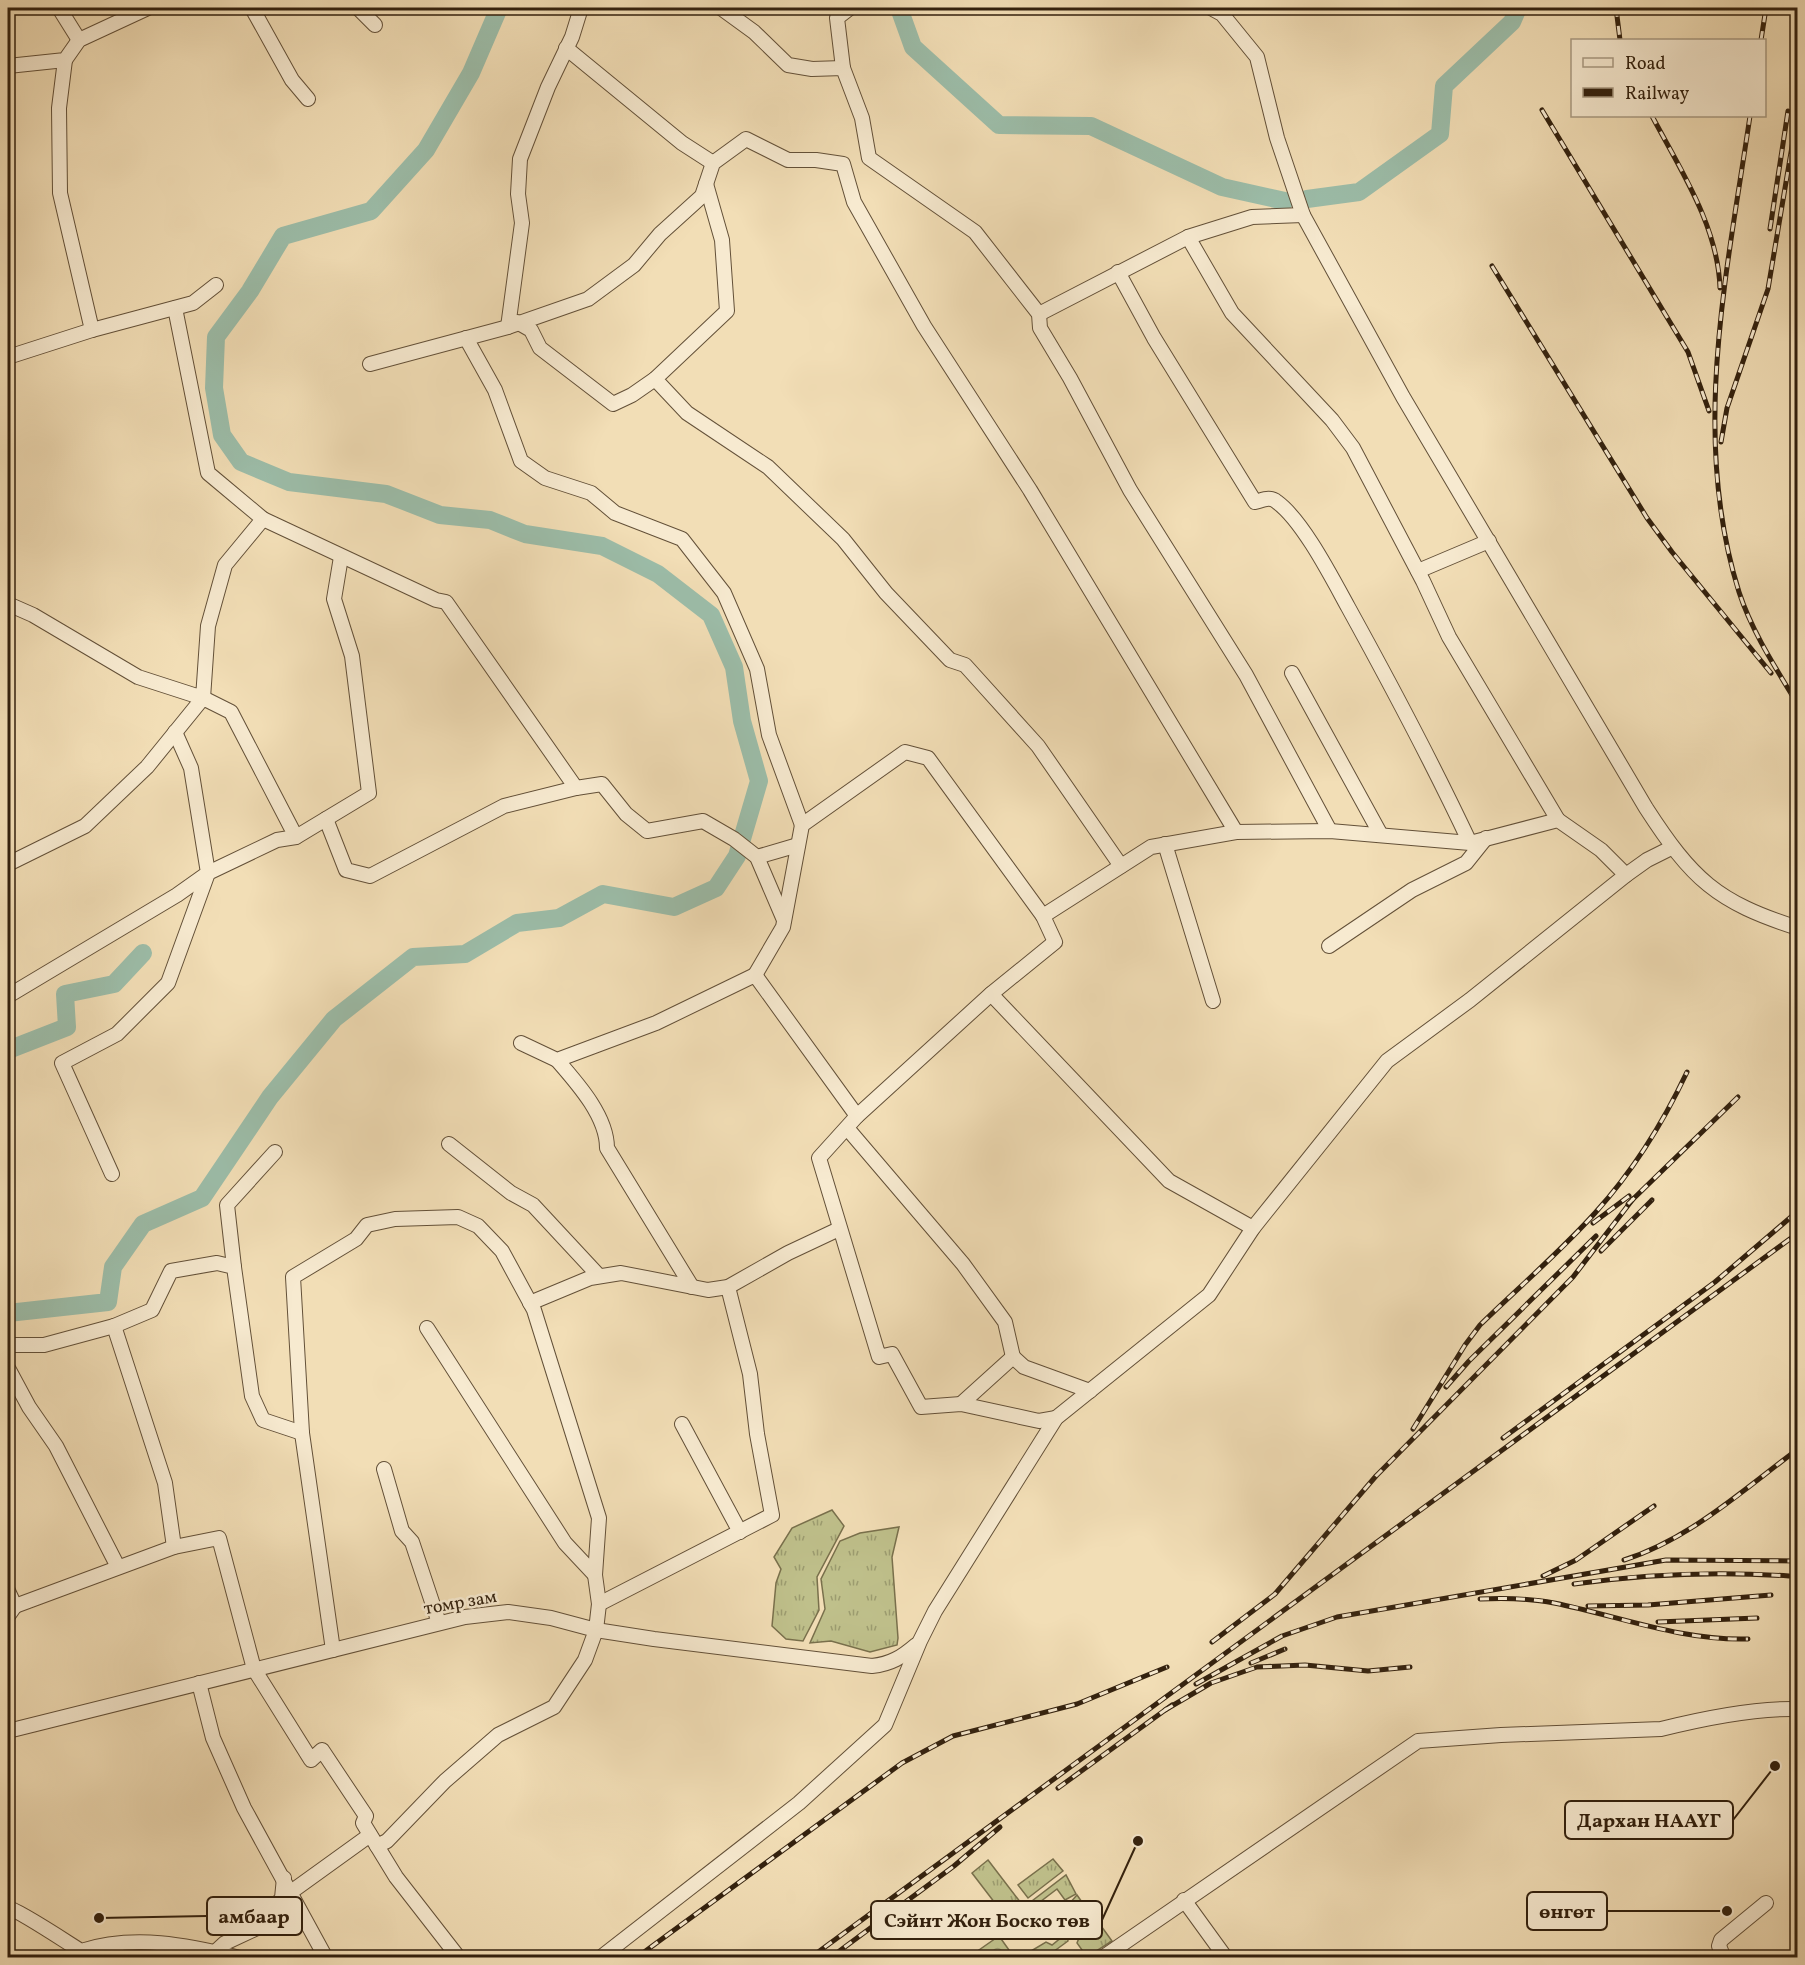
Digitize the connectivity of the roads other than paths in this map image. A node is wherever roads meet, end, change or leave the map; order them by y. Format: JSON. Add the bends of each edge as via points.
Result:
{"nodes":[{"id":1,"x":59,"y":8,"type":"edge"},
{"id":2,"x":148,"y":8,"type":"edge"},
{"id":3,"x":252,"y":8,"type":"edge"},
{"id":4,"x":358,"y":8,"type":"edge"},
{"id":5,"x":581,"y":8,"type":"edge"},
{"id":6,"x":721,"y":8,"type":"edge"},
{"id":7,"x":850,"y":8,"type":"edge"},
{"id":8,"x":1210,"y":8,"type":"edge"},
{"id":9,"x":375,"y":25,"type":"dead end"},
{"id":10,"x":79,"y":40,"type":"junction"},
{"id":11,"x":566,"y":48,"type":"junction"},
{"id":12,"x":65,"y":60,"type":"junction"},
{"id":13,"x":8,"y":66,"type":"edge"},
{"id":14,"x":843,"y":68,"type":"junction"},
{"id":15,"x":308,"y":99,"type":"dead end"},
{"id":16,"x":713,"y":163,"type":"junction"},
{"id":17,"x":706,"y":184,"type":"junction"},
{"id":18,"x":1303,"y":215,"type":"junction"},
{"id":19,"x":1188,"y":237,"type":"junction"},
{"id":20,"x":1118,"y":272,"type":"junction"},
{"id":21,"x":216,"y":285,"type":"dead end"},
{"id":22,"x":175,"y":308,"type":"junction"},
{"id":23,"x":1040,"y":314,"type":"junction"},
{"id":24,"x":513,"y":325,"type":"junction"},
{"id":25,"x":92,"y":330,"type":"junction"},
{"id":26,"x":466,"y":338,"type":"junction"},
{"id":27,"x":8,"y":357,"type":"edge"},
{"id":28,"x":370,"y":364,"type":"dead end"},
{"id":29,"x":655,"y":379,"type":"junction"},
{"id":30,"x":263,"y":519,"type":"junction"},
{"id":31,"x":1489,"y":541,"type":"junction"},
{"id":32,"x":341,"y":556,"type":"junction"},
{"id":33,"x":1418,"y":571,"type":"junction"},
{"id":34,"x":8,"y":604,"type":"edge"},
{"id":35,"x":1292,"y":673,"type":"dead end"},
{"id":36,"x":203,"y":698,"type":"junction"},
{"id":37,"x":175,"y":732,"type":"junction"},
{"id":38,"x":576,"y":788,"type":"junction"},
{"id":39,"x":326,"y":819,"type":"junction"},
{"id":40,"x":1558,"y":820,"type":"junction"},
{"id":41,"x":802,"y":825,"type":"junction"},
{"id":42,"x":1330,"y":831,"type":"junction"},
{"id":43,"x":1236,"y":832,"type":"junction"},
{"id":44,"x":1382,"y":835,"type":"junction"},
{"id":45,"x":296,"y":837,"type":"junction"},
{"id":46,"x":1486,"y":837,"type":"junction"},
{"id":47,"x":1470,"y":843,"type":"junction"},
{"id":48,"x":1165,"y":844,"type":"junction"},
{"id":49,"x":798,"y":845,"type":"junction"},
{"id":50,"x":1671,"y":848,"type":"junction"},
{"id":51,"x":757,"y":857,"type":"junction"},
{"id":52,"x":8,"y":864,"type":"edge"},
{"id":53,"x":1121,"y":866,"type":"junction"},
{"id":54,"x":208,"y":873,"type":"junction"},
{"id":55,"x":1626,"y":875,"type":"junction"},
{"id":56,"x":1043,"y":916,"type":"junction"},
{"id":57,"x":784,"y":920,"type":"junction"},
{"id":58,"x":1797,"y":928,"type":"edge"},
{"id":59,"x":1329,"y":946,"type":"dead end"},
{"id":60,"x":755,"y":975,"type":"junction"},
{"id":61,"x":992,"y":994,"type":"junction"},
{"id":62,"x":8,"y":996,"type":"edge"},
{"id":63,"x":1213,"y":1001,"type":"dead end"},
{"id":64,"x":521,"y":1043,"type":"dead end"},
{"id":65,"x":557,"y":1060,"type":"junction"},
{"id":66,"x":857,"y":1116,"type":"junction"},
{"id":67,"x":847,"y":1128,"type":"junction"},
{"id":68,"x":449,"y":1144,"type":"dead end"},
{"id":69,"x":275,"y":1152,"type":"dead end"},
{"id":70,"x":112,"y":1174,"type":"dead end"},
{"id":71,"x":1253,"y":1228,"type":"junction"},
{"id":72,"x":839,"y":1229,"type":"junction"},
{"id":73,"x":234,"y":1267,"type":"junction"},
{"id":74,"x":599,"y":1276,"type":"junction"},
{"id":75,"x":692,"y":1287,"type":"junction"},
{"id":76,"x":728,"y":1287,"type":"junction"},
{"id":77,"x":530,"y":1303,"type":"junction"},
{"id":78,"x":114,"y":1326,"type":"junction"},
{"id":79,"x":427,"y":1328,"type":"dead end"},
{"id":80,"x":8,"y":1345,"type":"edge"},
{"id":81,"x":1013,"y":1356,"type":"junction"},
{"id":82,"x":8,"y":1368,"type":"edge"},
{"id":83,"x":1090,"y":1391,"type":"junction"},
{"id":84,"x":961,"y":1404,"type":"junction"},
{"id":85,"x":1056,"y":1418,"type":"junction"},
{"id":86,"x":682,"y":1424,"type":"dead end"},
{"id":87,"x":302,"y":1433,"type":"junction"},
{"id":88,"x":384,"y":1469,"type":"dead end"},
{"id":89,"x":740,"y":1532,"type":"junction"},
{"id":90,"x":174,"y":1547,"type":"junction"},
{"id":91,"x":118,"y":1567,"type":"junction"},
{"id":92,"x":595,"y":1575,"type":"junction"},
{"id":93,"x":8,"y":1591,"type":"edge"},
{"id":94,"x":598,"y":1604,"type":"junction"},
{"id":95,"x":11,"y":1611,"type":"edge"},
{"id":96,"x":439,"y":1623,"type":"junction"},
{"id":97,"x":596,"y":1630,"type":"junction"},
{"id":98,"x":920,"y":1641,"type":"junction"},
{"id":99,"x":333,"y":1650,"type":"junction"},
{"id":100,"x":254,"y":1669,"type":"junction"},
{"id":101,"x":198,"y":1683,"type":"junction"},
{"id":102,"x":1797,"y":1709,"type":"edge"},
{"id":103,"x":8,"y":1731,"type":"edge"},
{"id":104,"x":374,"y":1840,"type":"junction"},
{"id":105,"x":287,"y":1895,"type":"junction"},
{"id":106,"x":1184,"y":1900,"type":"junction"},
{"id":107,"x":1766,"y":1903,"type":"dead end"},
{"id":108,"x":8,"y":1908,"type":"edge"},
{"id":109,"x":213,"y":1954,"type":"edge"},
{"id":110,"x":240,"y":1958,"type":"edge"},
{"id":111,"x":326,"y":1958,"type":"edge"},
{"id":112,"x":459,"y":1958,"type":"edge"},
{"id":113,"x":600,"y":1958,"type":"edge"},
{"id":114,"x":1102,"y":1958,"type":"edge"},
{"id":115,"x":1226,"y":1958,"type":"edge"},
{"id":116,"x":1724,"y":1958,"type":"edge"}],
"edges":[{"from":1,"to":10,"type":"street"},
{"from":2,"to":10,"type":"street"},
{"from":3,"to":15,"type":"street","via":[[291,80]]},
{"from":4,"to":9,"type":"street"},
{"from":5,"to":11,"type":"street"},
{"from":6,"to":14,"type":"street","via":[[754,32],[788,65]]},
{"from":7,"to":14,"type":"street","via":[[837,18]]},
{"from":8,"to":18,"type":"street","via":[[1221,14],[1257,57],[1277,138]]},
{"from":10,"to":12,"type":"street"},
{"from":11,"to":16,"type":"street","via":[[682,143]]},
{"from":11,"to":24,"type":"street","via":[[520,159],[518,194],[522,223]]},
{"from":12,"to":13,"type":"street"},
{"from":12,"to":25,"type":"street","via":[[59,108],[60,193]]},
{"from":14,"to":23,"type":"street","via":[[862,118],[868,158],[975,232]]},
{"from":16,"to":17,"type":"street"},
{"from":16,"to":43,"type":"street","via":[[746,139],[788,160],[843,164],[854,202],[924,327],[1030,490]]},
{"from":17,"to":24,"type":"street","via":[[702,196],[660,234],[634,265],[588,299]]},
{"from":17,"to":29,"type":"street","via":[[722,240],[727,311]]},
{"from":18,"to":19,"type":"street","via":[[1252,218]]},
{"from":18,"to":31,"type":"street","via":[[1403,397]]},
{"from":19,"to":20,"type":"street"},
{"from":19,"to":33,"type":"street","via":[[1232,313],[1332,420],[1353,448]]},
{"from":20,"to":23,"type":"street"},
{"from":20,"to":47,"type":"street","via":[[1255,502],[1268,498],[1276,501],[1325,564],[1426,750]]},
{"from":21,"to":22,"type":"street","via":[[193,303]]},
{"from":22,"to":25,"type":"street"},
{"from":22,"to":30,"type":"street","via":[[208,473]]},
{"from":23,"to":42,"type":"street","via":[[1040,328],[1130,490],[1246,675]]},
{"from":24,"to":26,"type":"street"},
{"from":24,"to":29,"type":"street","via":[[531,330],[540,348],[613,404]]},
{"from":25,"to":27,"type":"street"},
{"from":26,"to":28,"type":"street"},
{"from":26,"to":41,"type":"street","via":[[495,390],[521,461],[545,478],[591,493],[615,513],[682,539],[724,593],[757,669],[769,735]]},
{"from":29,"to":53,"type":"street","via":[[687,412],[768,467],[843,539],[886,593],[950,660],[965,665],[1038,746]]},
{"from":30,"to":32,"type":"street"},
{"from":30,"to":36,"type":"street","via":[[225,565],[208,626]]},
{"from":31,"to":33,"type":"street"},
{"from":31,"to":50,"type":"street"},
{"from":32,"to":38,"type":"street","via":[[446,602]]},
{"from":32,"to":39,"type":"street","via":[[334,599],[352,656],[369,793]]},
{"from":33,"to":40,"type":"street","via":[[1449,637]]},
{"from":34,"to":36,"type":"street","via":[[138,677]]},
{"from":35,"to":44,"type":"street"},
{"from":36,"to":37,"type":"street"},
{"from":36,"to":45,"type":"street","via":[[231,711]]},
{"from":37,"to":52,"type":"street","via":[[147,767],[85,826]]},
{"from":37,"to":54,"type":"street","via":[[191,768]]},
{"from":38,"to":39,"type":"street","via":[[504,806],[370,876],[346,870]]},
{"from":38,"to":51,"type":"street","via":[[602,784],[626,814],[647,831],[703,821]]},
{"from":39,"to":45,"type":"street"},
{"from":40,"to":46,"type":"street"},
{"from":40,"to":55,"type":"street","via":[[1601,850]]},
{"from":41,"to":49,"type":"street"},
{"from":41,"to":56,"type":"street","via":[[904,752],[927,758]]},
{"from":42,"to":43,"type":"street"},
{"from":42,"to":44,"type":"street"},
{"from":43,"to":48,"type":"street"},
{"from":44,"to":47,"type":"street"},
{"from":45,"to":54,"type":"street","via":[[276,840]]},
{"from":46,"to":47,"type":"street"},
{"from":46,"to":59,"type":"street","via":[[1466,863],[1413,890]]},
{"from":48,"to":53,"type":"street","via":[[1151,847]]},
{"from":48,"to":63,"type":"street"},
{"from":49,"to":51,"type":"street"},
{"from":49,"to":57,"type":"street"},
{"from":50,"to":55,"type":"street"},
{"from":50,"to":58,"type":"street","via":[[1717,894],[1755,915]]},
{"from":51,"to":57,"type":"street"},
{"from":53,"to":56,"type":"street"},
{"from":54,"to":62,"type":"street"},
{"from":54,"to":70,"type":"street","via":[[168,983],[117,1034],[62,1063]]},
{"from":55,"to":71,"type":"street","via":[[1387,1061]]},
{"from":56,"to":61,"type":"street","via":[[1055,942]]},
{"from":57,"to":60,"type":"street"},
{"from":60,"to":65,"type":"street","via":[[656,1023]]},
{"from":60,"to":66,"type":"street"},
{"from":61,"to":66,"type":"street"},
{"from":61,"to":71,"type":"street","via":[[1169,1181]]},
{"from":64,"to":65,"type":"street"},
{"from":65,"to":75,"type":"street","via":[[589,1098],[607,1139],[607,1148]]},
{"from":66,"to":67,"type":"street"},
{"from":67,"to":72,"type":"street","via":[[819,1158]]},
{"from":67,"to":81,"type":"street","via":[[963,1264],[1005,1322]]},
{"from":68,"to":74,"type":"street","via":[[511,1193],[533,1205]]},
{"from":69,"to":73,"type":"street","via":[[227,1205]]},
{"from":71,"to":83,"type":"street","via":[[1209,1295]]},
{"from":72,"to":76,"type":"street"},
{"from":72,"to":84,"type":"street","via":[[879,1357],[892,1354],[921,1407]]},
{"from":73,"to":78,"type":"street","via":[[217,1263],[171,1271],[152,1310]]},
{"from":73,"to":87,"type":"street","via":[[252,1396],[262,1420]]},
{"from":74,"to":75,"type":"street","via":[[621,1273]]},
{"from":74,"to":77,"type":"street"},
{"from":75,"to":76,"type":"street"},
{"from":76,"to":89,"type":"street","via":[[750,1374],[772,1515]]},
{"from":77,"to":87,"type":"street","via":[[502,1251],[478,1226],[458,1217],[367,1225],[356,1239],[293,1277]]},
{"from":77,"to":92,"type":"street","via":[[599,1518]]},
{"from":78,"to":80,"type":"street","via":[[44,1345]]},
{"from":78,"to":90,"type":"street","via":[[165,1483]]},
{"from":79,"to":92,"type":"street","via":[[565,1543]]},
{"from":81,"to":83,"type":"street","via":[[1024,1367]]},
{"from":81,"to":84,"type":"street"},
{"from":82,"to":91,"type":"street","via":[[28,1407],[56,1446]]},
{"from":83,"to":85,"type":"street"},
{"from":84,"to":85,"type":"street","via":[[1039,1421]]},
{"from":85,"to":98,"type":"street"},
{"from":86,"to":89,"type":"street"},
{"from":87,"to":99,"type":"street"},
{"from":88,"to":96,"type":"street","via":[[402,1531],[412,1542]]},
{"from":89,"to":94,"type":"street"},
{"from":90,"to":91,"type":"street"},
{"from":90,"to":100,"type":"street","via":[[219,1538]]},
{"from":91,"to":95,"type":"street"},
{"from":92,"to":94,"type":"street"},
{"from":93,"to":95,"type":"street"},
{"from":94,"to":97,"type":"street"},
{"from":96,"to":97,"type":"street","name":"томр зам","via":[[508,1612]]},
{"from":96,"to":99,"type":"street","name":"томр зам"},
{"from":97,"to":98,"type":"street","name":"томр зам","via":[[872,1666],[902,1657]]},
{"from":97,"to":104,"type":"street","via":[[585,1660],[554,1707],[498,1736],[445,1781],[387,1841]]},
{"from":98,"to":113,"type":"street","via":[[885,1725],[799,1803]]},
{"from":99,"to":100,"type":"street","name":"томр зам"},
{"from":100,"to":101,"type":"street","name":"томр зам"},
{"from":100,"to":104,"type":"street","via":[[311,1760],[322,1750],[366,1816],[363,1823]]},
{"from":101,"to":103,"type":"street","name":"томр зам"},
{"from":101,"to":105,"type":"street","via":[[213,1738],[244,1808],[284,1878]]},
{"from":102,"to":106,"type":"street","via":[[1780,1708],[1661,1729],[1418,1741]]},
{"from":104,"to":105,"type":"street"},
{"from":104,"to":112,"type":"street","via":[[396,1877]]},
{"from":105,"to":109,"type":"street","via":[[255,1929],[225,1943]]},
{"from":105,"to":111,"type":"street"},
{"from":106,"to":114,"type":"street"},
{"from":106,"to":115,"type":"street"},
{"from":107,"to":116,"type":"street","via":[[1721,1940]]},
{"from":108,"to":109,"type":"street","via":[[14,1908],[81,1951],[102,1944],[158,1941]]},
{"from":109,"to":110,"type":"street"}]}
